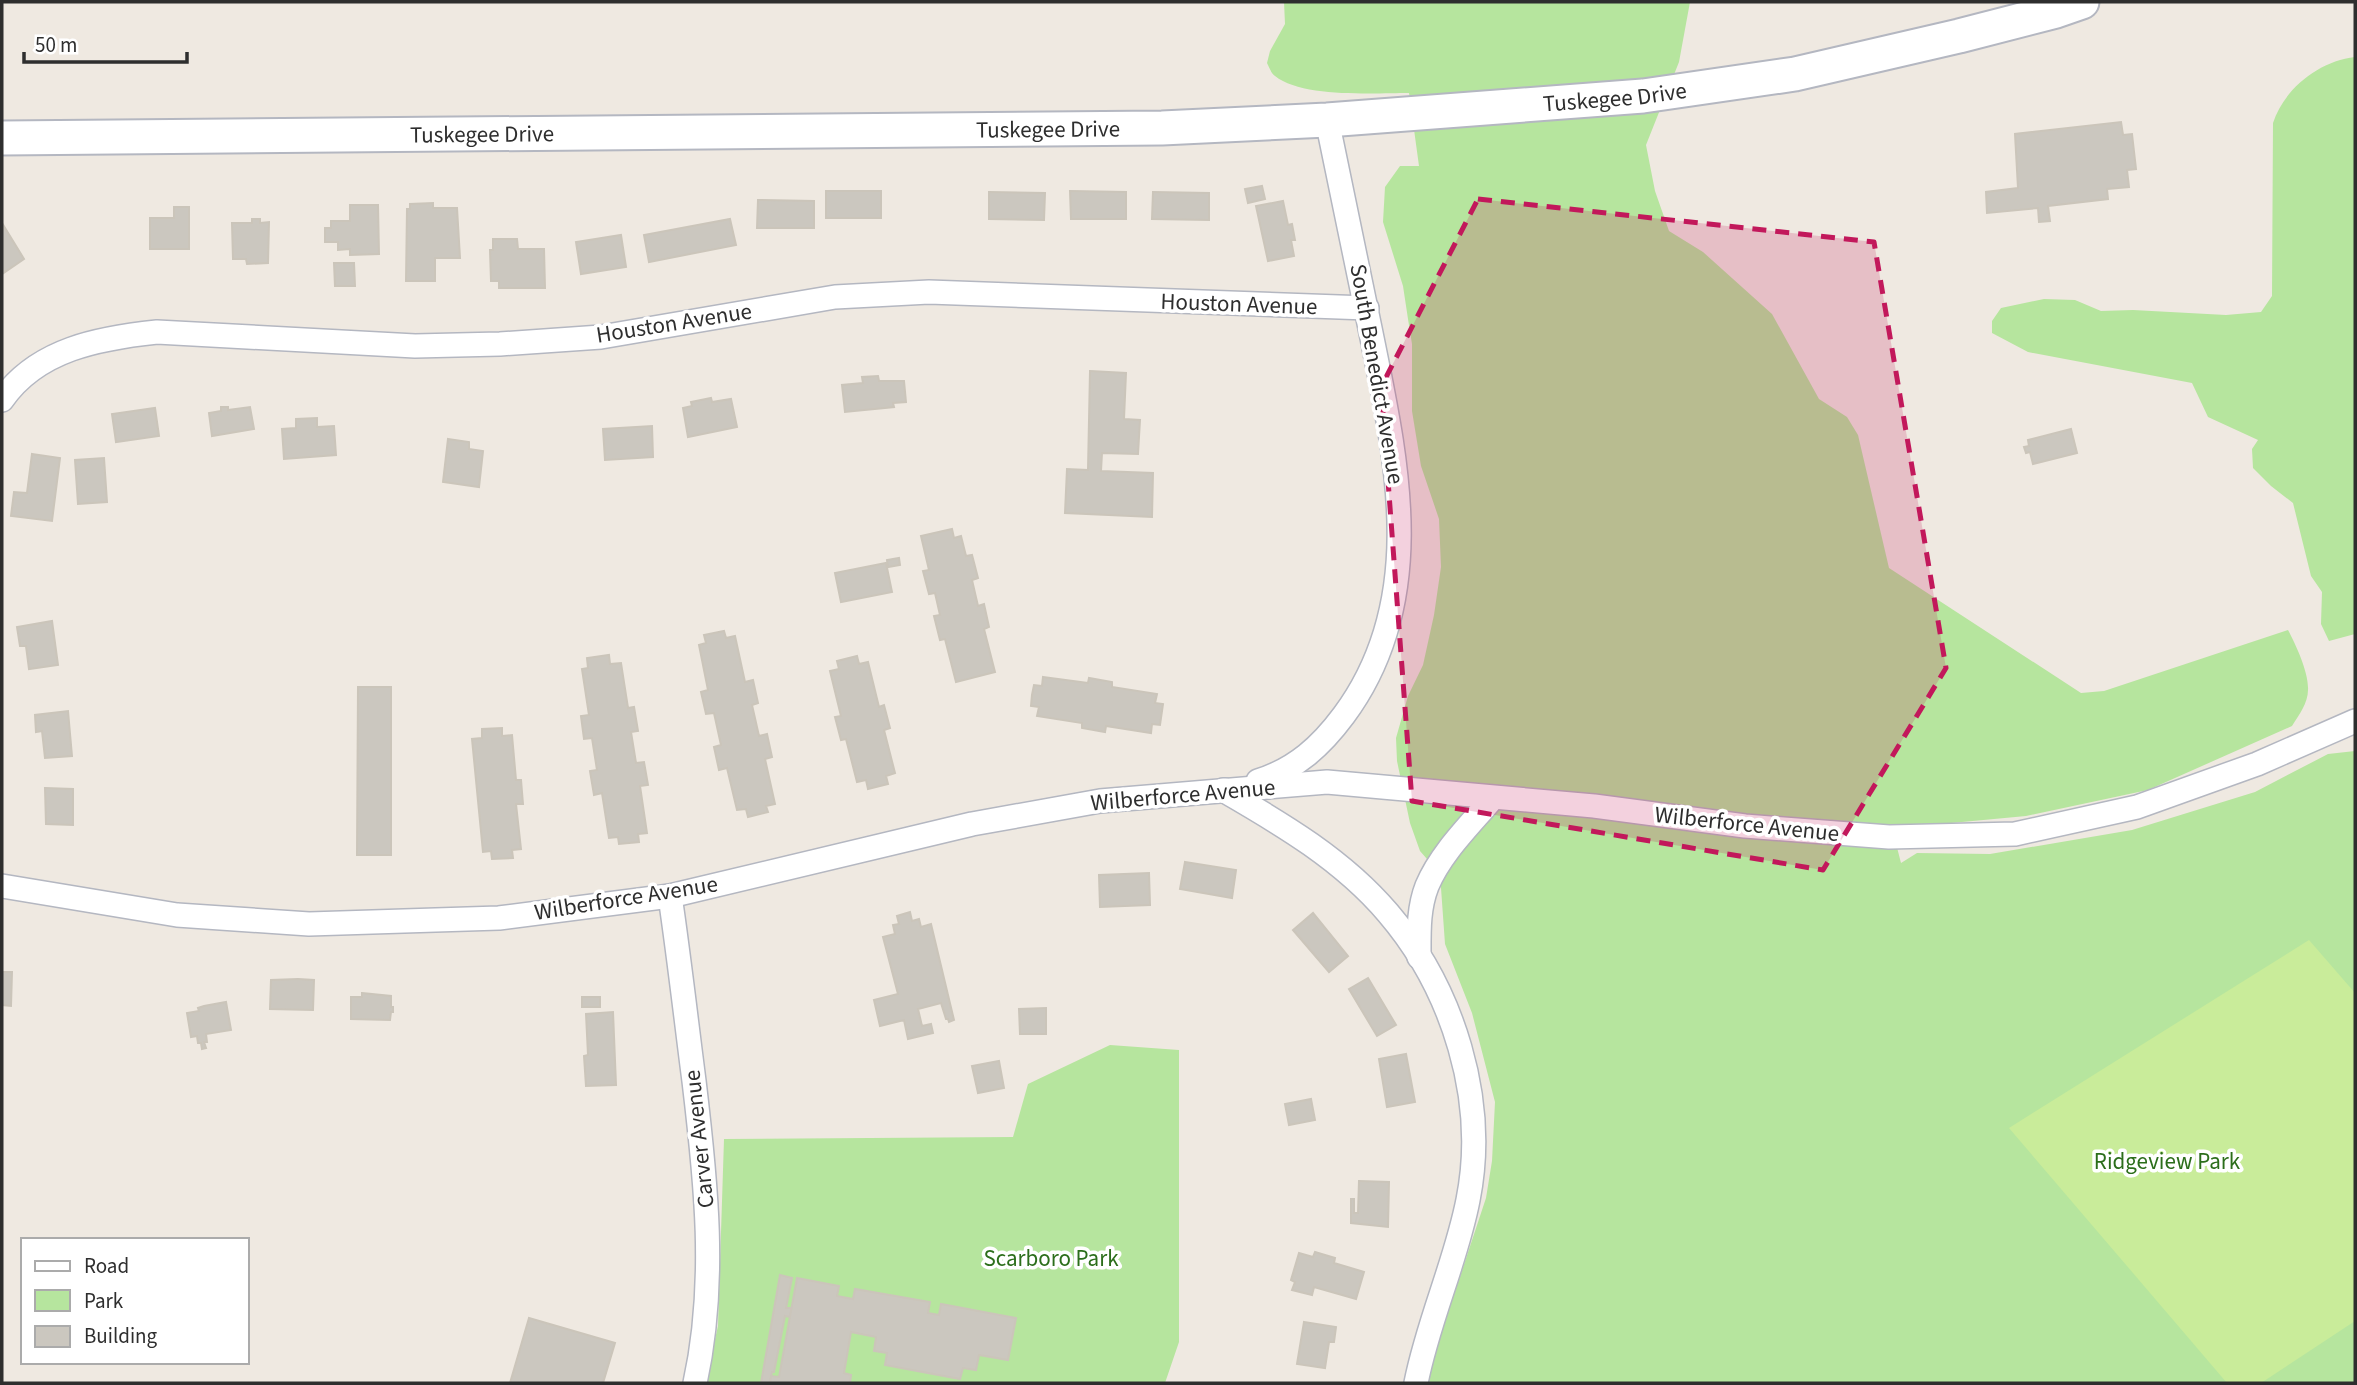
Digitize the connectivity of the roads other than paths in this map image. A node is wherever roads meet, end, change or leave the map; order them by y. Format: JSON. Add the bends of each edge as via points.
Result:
{"nodes":[{"id":1,"x":2082,"y":2,"type":"edge"},
{"id":2,"x":1327,"y":120,"type":"junction"},
{"id":3,"x":2,"y":138,"type":"edge"},
{"id":4,"x":1367,"y":308,"type":"junction"},
{"id":5,"x":2,"y":400,"type":"edge"},
{"id":6,"x":2355,"y":721,"type":"edge"},
{"id":7,"x":1223,"y":790,"type":"junction"},
{"id":8,"x":1492,"y":799,"type":"junction"},
{"id":9,"x":2,"y":886,"type":"edge"},
{"id":10,"x":670,"y":896,"type":"junction"},
{"id":11,"x":1419,"y":957,"type":"junction"},
{"id":12,"x":695,"y":1383,"type":"edge"},
{"id":13,"x":1416,"y":1383,"type":"edge"}],
"edges":[{"from":1,"to":2,"type":"street","name":"Tuskegee Drive","via":[[1795,74],[1624,98]]},
{"from":2,"to":3,"type":"street","name":"Tuskegee Drive","via":[[1162,128]]},
{"from":2,"to":4,"type":"street","name":"South Benedict Avenue"},
{"from":4,"to":5,"type":"street","name":"Houston Avenue","via":[[929,292],[835,297],[601,337],[500,344],[415,346],[157,332],[73,347],[38,365]]},
{"from":4,"to":7,"type":"street","name":"South Benedict Avenue","via":[[1398,480],[1399,569],[1390,616],[1357,698],[1314,751],[1292,767]]},
{"from":6,"to":8,"type":"street","name":"Wilberforce Avenue","via":[[2257,764],[2137,807],[2015,834],[1889,838]]},
{"from":7,"to":8,"type":"street","name":"Wilberforce Avenue","via":[[1327,782]]},
{"from":7,"to":10,"type":"street","name":"Wilberforce Avenue","via":[[1100,801],[972,824]]},
{"from":7,"to":11,"type":"street","via":[[1286,827],[1352,877],[1388,913]]},
{"from":8,"to":11,"type":"street","via":[[1447,852],[1427,886],[1420,916]]},
{"from":9,"to":10,"type":"street","name":"Wilberforce Avenue","via":[[177,915],[309,924],[499,918]]},
{"from":10,"to":12,"type":"street","name":"Carver Avenue","via":[[709,1236]]},
{"from":11,"to":13,"type":"street","via":[[1461,1047],[1473,1138],[1468,1198]]}]}
